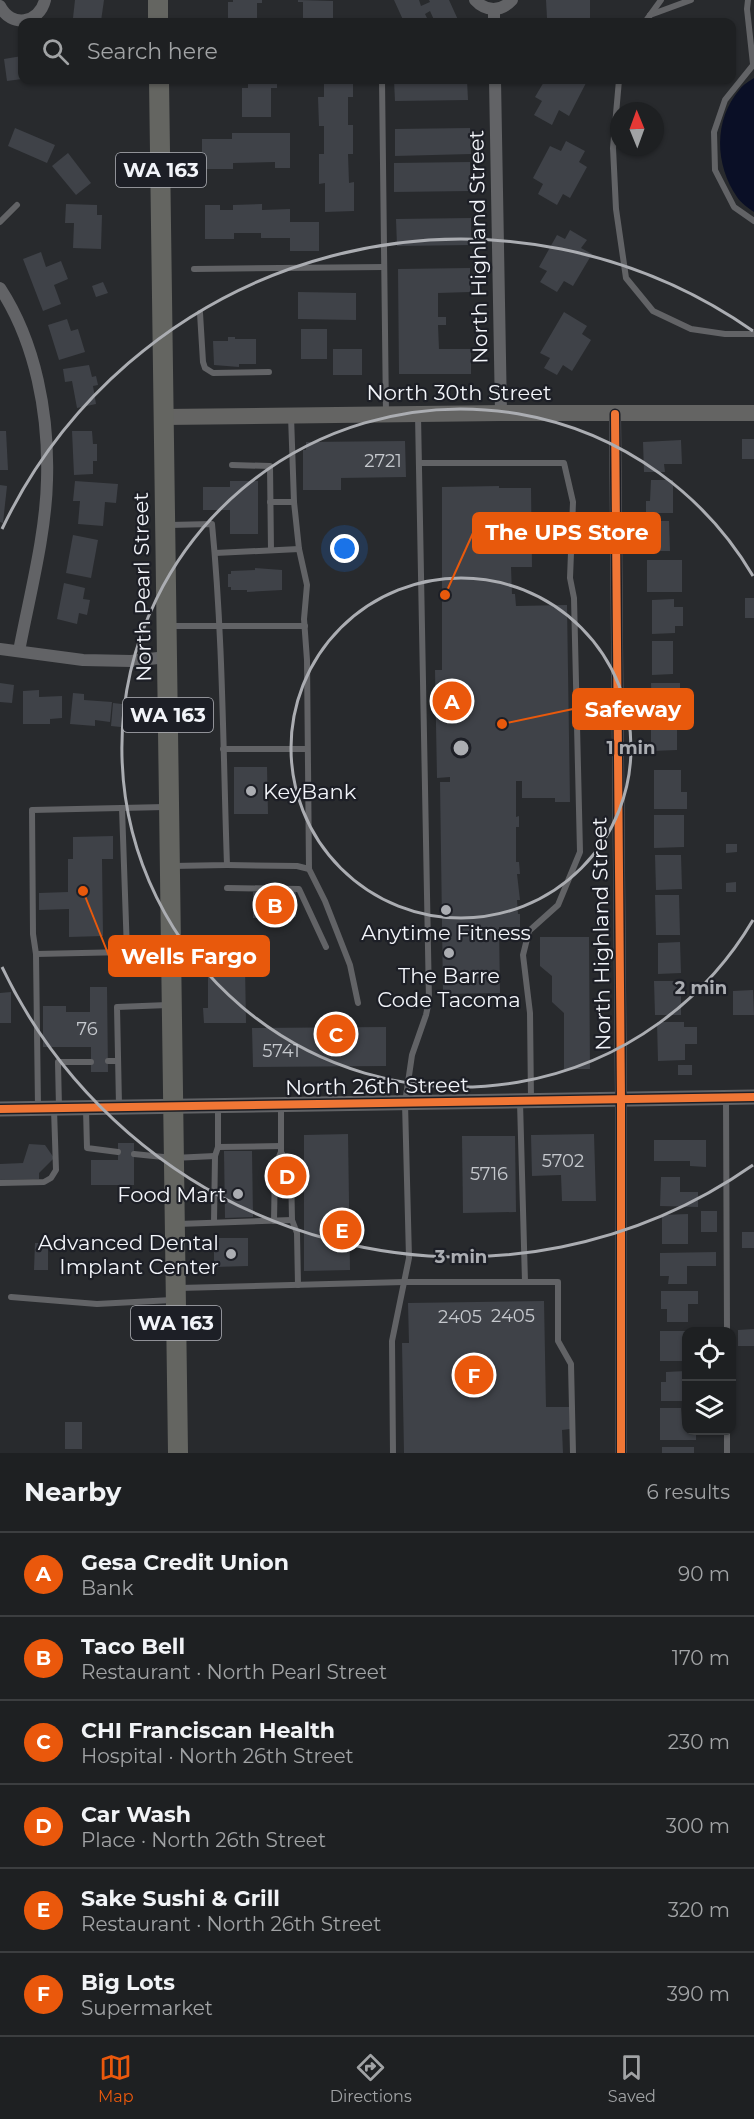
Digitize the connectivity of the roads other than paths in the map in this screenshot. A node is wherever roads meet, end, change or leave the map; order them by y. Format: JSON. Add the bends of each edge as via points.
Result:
{"nodes":[{"id":1,"x":45,"y":0,"type":"edge"},
{"id":2,"x":158,"y":0,"type":"edge"},
{"id":3,"x":475,"y":0,"type":"edge"},
{"id":4,"x":512,"y":0,"type":"edge"},
{"id":5,"x":661,"y":0,"type":"edge"},
{"id":6,"x":691,"y":0,"type":"edge"},
{"id":7,"x":748,"y":0,"type":"edge"},
{"id":8,"x":0,"y":6,"type":"edge"},
{"id":9,"x":650,"y":15,"type":"junction"},
{"id":10,"x":494,"y":16,"type":"edge"},
{"id":11,"x":31,"y":18,"type":"edge"},
{"id":12,"x":158,"y":18,"type":"edge"},
{"id":13,"x":648,"y":18,"type":"edge"},
{"id":14,"x":18,"y":20,"type":"edge"},
{"id":15,"x":753,"y":64,"type":"edge"},
{"id":16,"x":159,"y":84,"type":"edge"},
{"id":17,"x":381,"y":84,"type":"edge"},
{"id":18,"x":495,"y":84,"type":"edge"},
{"id":19,"x":619,"y":84,"type":"edge"},
{"id":20,"x":17,"y":205,"type":"dead end"},
{"id":21,"x":754,"y":221,"type":"edge"},
{"id":22,"x":0,"y":222,"type":"edge"},
{"id":23,"x":384,"y":267,"type":"junction"},
{"id":24,"x":194,"y":269,"type":"dead end"},
{"id":25,"x":0,"y":288,"type":"edge"},
{"id":26,"x":200,"y":313,"type":"dead end"},
{"id":27,"x":754,"y":334,"type":"edge"},
{"id":28,"x":269,"y":372,"type":"dead end"},
{"id":29,"x":501,"y":413,"type":"junction"},
{"id":30,"x":754,"y":413,"type":"edge"},
{"id":31,"x":386,"y":414,"type":"junction"},
{"id":32,"x":418,"y":414,"type":"junction"},
{"id":33,"x":615,"y":414,"type":"junction"},
{"id":34,"x":291,"y":415,"type":"junction"},
{"id":35,"x":164,"y":417,"type":"junction"},
{"id":36,"x":419,"y":463,"type":"junction"},
{"id":37,"x":232,"y":465,"type":"dead end"},
{"id":38,"x":270,"y":502,"type":"junction"},
{"id":39,"x":294,"y":502,"type":"junction"},
{"id":40,"x":166,"y":526,"type":"junction"},
{"id":41,"x":299,"y":549,"type":"junction"},
{"id":42,"x":271,"y":550,"type":"junction"},
{"id":43,"x":215,"y":553,"type":"junction"},
{"id":44,"x":305,"y":626,"type":"junction"},
{"id":45,"x":167,"y":627,"type":"junction"},
{"id":46,"x":220,"y":627,"type":"junction"},
{"id":47,"x":0,"y":650,"type":"edge"},
{"id":48,"x":19,"y":651,"type":"junction"},
{"id":49,"x":167,"y":657,"type":"junction"},
{"id":50,"x":223,"y":749,"type":"junction"},
{"id":51,"x":307,"y":749,"type":"junction"},
{"id":52,"x":169,"y":807,"type":"junction"},
{"id":53,"x":122,"y":808,"type":"junction"},
{"id":54,"x":227,"y":865,"type":"junction"},
{"id":55,"x":170,"y":866,"type":"junction"},
{"id":56,"x":309,"y":869,"type":"junction"},
{"id":57,"x":228,"y":888,"type":"dead end"},
{"id":58,"x":326,"y":947,"type":"dead end"},
{"id":59,"x":127,"y":952,"type":"junction"},
{"id":60,"x":36,"y":954,"type":"junction"},
{"id":61,"x":171,"y":959,"type":"junction"},
{"id":62,"x":358,"y":1003,"type":"dead end"},
{"id":63,"x":171,"y":1005,"type":"junction"},
{"id":64,"x":118,"y":1061,"type":"junction"},
{"id":65,"x":91,"y":1062,"type":"dead end"},
{"id":66,"x":108,"y":1062,"type":"dead end"},
{"id":67,"x":754,"y":1097,"type":"edge"},
{"id":68,"x":726,"y":1098,"type":"junction"},
{"id":69,"x":621,"y":1100,"type":"junction"},
{"id":70,"x":405,"y":1102,"type":"junction"},
{"id":71,"x":526,"y":1102,"type":"junction"},
{"id":72,"x":281,"y":1106,"type":"junction"},
{"id":73,"x":218,"y":1107,"type":"junction"},
{"id":74,"x":86,"y":1108,"type":"junction"},
{"id":75,"x":119,"y":1108,"type":"junction"},
{"id":76,"x":172,"y":1108,"type":"junction"},
{"id":77,"x":0,"y":1109,"type":"edge"},
{"id":78,"x":38,"y":1109,"type":"junction"},
{"id":79,"x":57,"y":1109,"type":"junction"},
{"id":80,"x":218,"y":1147,"type":"junction"},
{"id":81,"x":281,"y":1149,"type":"junction"},
{"id":82,"x":118,"y":1152,"type":"dead end"},
{"id":83,"x":134,"y":1154,"type":"dead end"},
{"id":84,"x":215,"y":1156,"type":"junction"},
{"id":85,"x":173,"y":1158,"type":"junction"},
{"id":86,"x":0,"y":1183,"type":"edge"},
{"id":87,"x":292,"y":1220,"type":"junction"},
{"id":88,"x":274,"y":1221,"type":"junction"},
{"id":89,"x":214,"y":1222,"type":"junction"},
{"id":90,"x":174,"y":1224,"type":"junction"},
{"id":91,"x":404,"y":1282,"type":"junction"},
{"id":92,"x":525,"y":1282,"type":"junction"},
{"id":93,"x":298,"y":1285,"type":"junction"},
{"id":94,"x":176,"y":1294,"type":"junction"},
{"id":95,"x":11,"y":1297,"type":"dead end"},
{"id":96,"x":727,"y":1327,"type":"edge"},
{"id":97,"x":727,"y":1435,"type":"edge"},
{"id":98,"x":178,"y":1453,"type":"edge"},
{"id":99,"x":393,"y":1453,"type":"edge"},
{"id":100,"x":573,"y":1453,"type":"edge"},
{"id":101,"x":621,"y":1453,"type":"edge"},
{"id":102,"x":727,"y":1453,"type":"edge"}],
"edges":[{"from":1,"to":11,"type":"street","via":[[43,9]]},
{"from":2,"to":12,"type":"main road"},
{"from":3,"to":10,"type":"street"},
{"from":4,"to":10,"type":"street"},
{"from":5,"to":9,"type":"lane"},
{"from":6,"to":9,"type":"lane"},
{"from":7,"to":15,"type":"lane"},
{"from":8,"to":14,"type":"street","via":[[5,14]]},
{"from":9,"to":13,"type":"lane"},
{"from":15,"to":21,"type":"lane","via":[[725,100],[714,132],[715,170],[734,207]]},
{"from":16,"to":35,"type":"main road","name":"North Pearl Street","number":"WA 163"},
{"from":17,"to":23,"type":"lane"},
{"from":18,"to":29,"type":"street","name":"North Highland Street"},
{"from":19,"to":27,"type":"lane","via":[[613,148],[616,209],[626,278],[653,311],[691,329]]},
{"from":20,"to":22,"type":"lane"},
{"from":23,"to":24,"type":"lane"},
{"from":23,"to":31,"type":"lane"},
{"from":25,"to":48,"type":"street","via":[[28,346],[47,442],[42,528]]},
{"from":26,"to":28,"type":"lane","via":[[206,368],[213,372]]},
{"from":29,"to":32,"type":"main road","name":"North 30th Street"},
{"from":29,"to":33,"type":"main road","name":"North 30th Street"},
{"from":30,"to":33,"type":"main road","name":"North 30th Street"},
{"from":31,"to":32,"type":"main road","name":"North 30th Street"},
{"from":31,"to":34,"type":"main road","name":"North 30th Street"},
{"from":32,"to":36,"type":"lane"},
{"from":33,"to":69,"type":"street","name":"North Highland Street"},
{"from":34,"to":35,"type":"main road","name":"North 30th Street"},
{"from":34,"to":39,"type":"lane"},
{"from":35,"to":40,"type":"main road","name":"North Pearl Street","number":"WA 163"},
{"from":36,"to":70,"type":"lane","via":[[429,1001],[412,1054]]},
{"from":36,"to":71,"type":"lane","via":[[564,463],[573,502],[570,578],[574,598],[580,852],[558,905],[529,931],[523,956],[530,1013]]},
{"from":37,"to":38,"type":"lane","via":[[270,466]]},
{"from":38,"to":39,"type":"lane"},
{"from":38,"to":42,"type":"lane"},
{"from":39,"to":41,"type":"lane"},
{"from":40,"to":43,"type":"lane","via":[[213,524]]},
{"from":40,"to":45,"type":"main road","name":"North Pearl Street","number":"WA 163"},
{"from":41,"to":42,"type":"lane"},
{"from":41,"to":44,"type":"lane","via":[[307,585]]},
{"from":42,"to":43,"type":"lane"},
{"from":43,"to":46,"type":"lane"},
{"from":44,"to":46,"type":"lane"},
{"from":44,"to":51,"type":"lane"},
{"from":45,"to":46,"type":"lane"},
{"from":45,"to":49,"type":"main road","name":"North Pearl Street","number":"WA 163"},
{"from":46,"to":50,"type":"lane"},
{"from":47,"to":48,"type":"street"},
{"from":48,"to":49,"type":"street","via":[[82,660]]},
{"from":49,"to":52,"type":"main road","name":"North Pearl Street","number":"WA 163"},
{"from":50,"to":51,"type":"lane"},
{"from":50,"to":54,"type":"lane"},
{"from":51,"to":56,"type":"lane"},
{"from":52,"to":53,"type":"lane"},
{"from":52,"to":55,"type":"main road","name":"North Pearl Street","number":"WA 163"},
{"from":53,"to":59,"type":"lane"},
{"from":53,"to":60,"type":"lane","via":[[32,810]]},
{"from":54,"to":55,"type":"lane"},
{"from":54,"to":56,"type":"lane"},
{"from":55,"to":61,"type":"main road","name":"North Pearl Street","number":"WA 163"},
{"from":56,"to":62,"type":"lane","via":[[350,965]]},
{"from":57,"to":58,"type":"lane","via":[[299,889]]},
{"from":59,"to":60,"type":"lane"},
{"from":59,"to":61,"type":"lane","via":[[136,959]]},
{"from":60,"to":78,"type":"lane"},
{"from":61,"to":63,"type":"main road","name":"North Pearl Street","number":"WA 163"},
{"from":63,"to":64,"type":"lane","via":[[117,1007]]},
{"from":63,"to":76,"type":"main road","name":"North Pearl Street","number":"WA 163"},
{"from":64,"to":66,"type":"lane"},
{"from":64,"to":75,"type":"lane"},
{"from":65,"to":79,"type":"lane","via":[[58,1062]]},
{"from":67,"to":68,"type":"street","name":"North 26th Street"},
{"from":68,"to":69,"type":"street","name":"North 26th Street"},
{"from":68,"to":96,"type":"lane"},
{"from":69,"to":71,"type":"street","name":"North 26th Street"},
{"from":69,"to":101,"type":"street","name":"North Highland Street"},
{"from":70,"to":71,"type":"street","name":"North 26th Street"},
{"from":70,"to":72,"type":"street","name":"North 26th Street"},
{"from":70,"to":91,"type":"lane","via":[[409,1258]]},
{"from":71,"to":92,"type":"lane"},
{"from":72,"to":73,"type":"street","name":"North 26th Street"},
{"from":72,"to":81,"type":"lane"},
{"from":73,"to":76,"type":"street","name":"North 26th Street"},
{"from":73,"to":80,"type":"lane"},
{"from":74,"to":75,"type":"street","name":"North 26th Street"},
{"from":74,"to":79,"type":"street","name":"North 26th Street"},
{"from":74,"to":82,"type":"lane","via":[[87,1148]]},
{"from":75,"to":76,"type":"street","name":"North 26th Street"},
{"from":76,"to":85,"type":"main road","name":"North Pearl Street","number":"WA 163"},
{"from":77,"to":78,"type":"street","name":"North 26th Street"},
{"from":78,"to":79,"type":"street","name":"North 26th Street"},
{"from":79,"to":86,"type":"lane","via":[[56,1170],[51,1178],[44,1182]]},
{"from":80,"to":81,"type":"lane"},
{"from":80,"to":84,"type":"lane"},
{"from":81,"to":87,"type":"lane","via":[[291,1169]]},
{"from":81,"to":88,"type":"lane","via":[[275,1166]]},
{"from":83,"to":85,"type":"lane"},
{"from":84,"to":85,"type":"lane"},
{"from":84,"to":89,"type":"lane"},
{"from":85,"to":90,"type":"main road","name":"North Pearl Street","number":"WA 163"},
{"from":87,"to":88,"type":"lane"},
{"from":87,"to":93,"type":"lane","via":[[297,1233]]},
{"from":88,"to":89,"type":"lane"},
{"from":89,"to":90,"type":"lane"},
{"from":90,"to":94,"type":"main road","name":"North Pearl Street","number":"WA 163"},
{"from":91,"to":92,"type":"lane"},
{"from":91,"to":93,"type":"lane"},
{"from":91,"to":99,"type":"lane","via":[[392,1341]]},
{"from":92,"to":100,"type":"lane","via":[[558,1282],[558,1341],[571,1364]]},
{"from":93,"to":94,"type":"lane"},
{"from":94,"to":95,"type":"lane","via":[[97,1304]]},
{"from":94,"to":98,"type":"main road","name":"North Pearl Street","number":"WA 163"},
{"from":97,"to":102,"type":"lane"}]}
